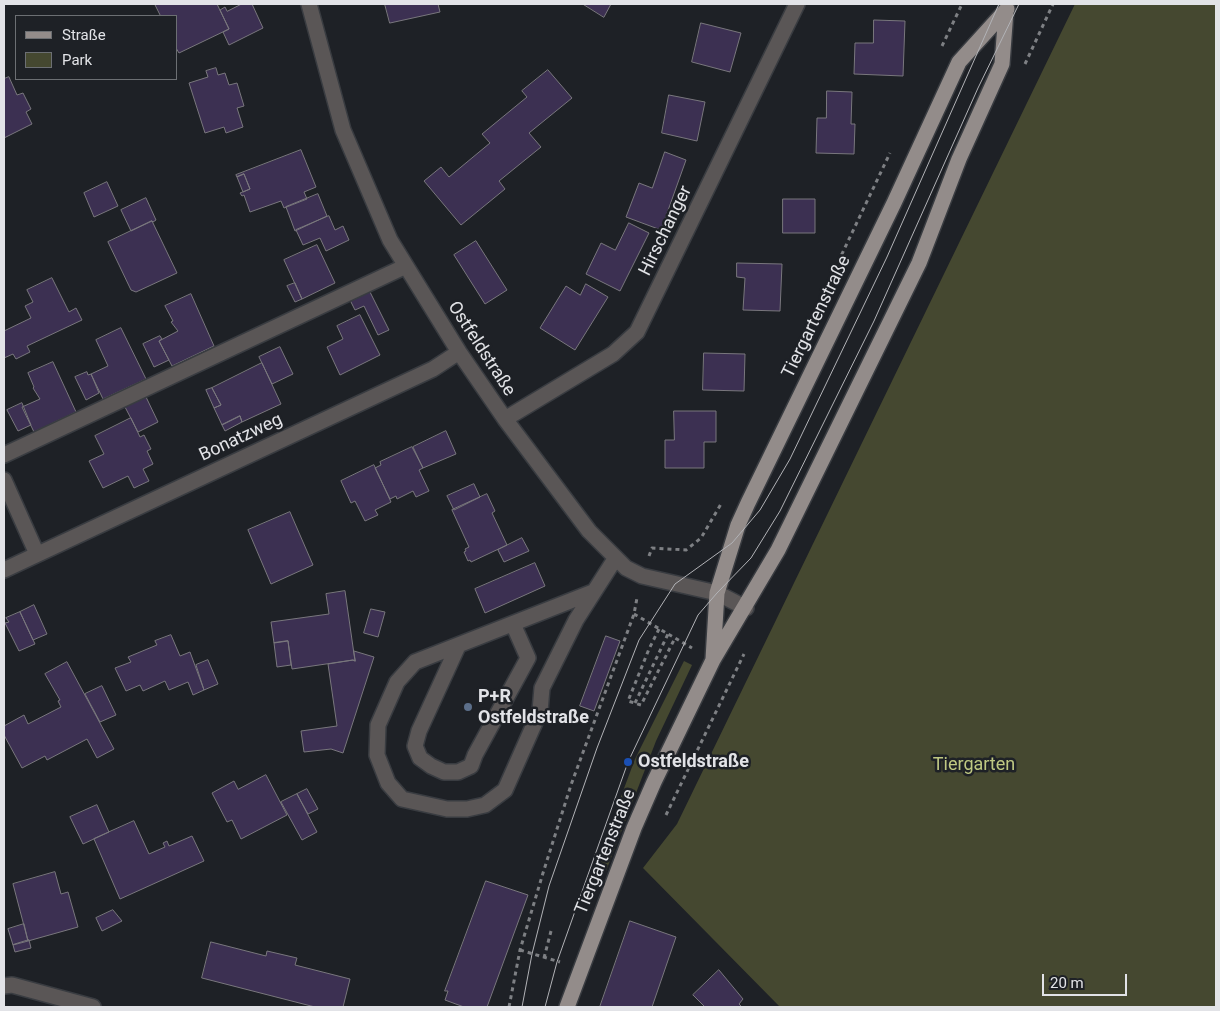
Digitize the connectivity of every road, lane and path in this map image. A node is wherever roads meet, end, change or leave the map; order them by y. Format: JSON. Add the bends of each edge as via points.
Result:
{"nodes":[{"id":1,"x":309,"y":4,"type":"edge"},
{"id":2,"x":797,"y":4,"type":"edge"},
{"id":3,"x":962,"y":4,"type":"edge"},
{"id":4,"x":1008,"y":8,"type":"edge"},
{"id":5,"x":940,"y":48,"type":"dead end"},
{"id":6,"x":893,"y":146,"type":"dead end"},
{"id":7,"x":406,"y":266,"type":"junction"},
{"id":8,"x":820,"y":298,"type":"dead end"},
{"id":9,"x":459,"y":352,"type":"junction"},
{"id":10,"x":505,"y":419,"type":"junction"},
{"id":11,"x":4,"y":455,"type":"edge"},
{"id":12,"x":4,"y":480,"type":"edge"},
{"id":13,"x":721,"y":504,"type":"dead end"},
{"id":14,"x":652,"y":548,"type":"dead end"},
{"id":15,"x":37,"y":554,"type":"junction"},
{"id":16,"x":615,"y":559,"type":"junction"},
{"id":17,"x":4,"y":570,"type":"edge"},
{"id":18,"x":593,"y":592,"type":"junction"},
{"id":19,"x":716,"y":593,"type":"junction"},
{"id":20,"x":746,"y":608,"type":"junction"},
{"id":21,"x":513,"y":624,"type":"junction"},
{"id":22,"x":659,"y":629,"type":"junction"},
{"id":23,"x":668,"y":634,"type":"junction"},
{"id":24,"x":675,"y":638,"type":"junction"},
{"id":25,"x":458,"y":646,"type":"junction"},
{"id":26,"x":747,"y":648,"type":"dead end"},
{"id":27,"x":528,"y":658,"type":"junction"},
{"id":28,"x":713,"y":660,"type":"junction"},
{"id":29,"x":556,"y":662,"type":"junction"},
{"id":30,"x":736,"y":672,"type":"junction"},
{"id":31,"x":635,"y":703,"type":"junction"},
{"id":32,"x":665,"y":819,"type":"dead end"},
{"id":33,"x":552,"y":931,"type":"dead end"},
{"id":34,"x":544,"y":958,"type":"dead end"},
{"id":35,"x":4,"y":986,"type":"edge"},
{"id":36,"x":93,"y":1007,"type":"edge"},
{"id":37,"x":509,"y":1007,"type":"edge"},
{"id":38,"x":567,"y":1007,"type":"edge"}],
"edges":[{"from":1,"to":7,"type":"street","name":"Ostfeldstraße","via":[[343,130],[390,240]]},
{"from":2,"to":10,"type":"street","name":"Hirschanger","via":[[637,332],[613,354]]},
{"from":3,"to":5,"type":"path"},
{"from":4,"to":19,"type":"main road","name":"Tiergartenstraße","via":[[959,62],[748,503]]},
{"from":4,"to":20,"type":"main road","name":"Tiergartenstraße","via":[[1002,64],[959,159],[919,263],[778,550]]},
{"from":6,"to":8,"type":"path"},
{"from":7,"to":9,"type":"street","name":"Ostfeldstraße"},
{"from":7,"to":11,"type":"street"},
{"from":9,"to":10,"type":"street","name":"Ostfeldstraße"},
{"from":9,"to":15,"type":"street","name":"Bonatzweg","via":[[433,369]]},
{"from":10,"to":16,"type":"street","name":"Ostfeldstraße","via":[[589,531]]},
{"from":12,"to":15,"type":"street"},
{"from":13,"to":14,"type":"path","via":[[701,538],[686,550]]},
{"from":15,"to":17,"type":"street","name":"Bonatzweg"},
{"from":16,"to":18,"type":"street"},
{"from":16,"to":19,"type":"street","name":"Ostfeldstraße","via":[[642,576]]},
{"from":18,"to":21,"type":"street"},
{"from":18,"to":29,"type":"street"},
{"from":19,"to":20,"type":"street","name":"Ostfeldstraße"},
{"from":19,"to":28,"type":"main road","name":"Tiergartenstraße"},
{"from":20,"to":28,"type":"main road","name":"Tiergartenstraße"},
{"from":21,"to":25,"type":"street"},
{"from":21,"to":27,"type":"street"},
{"from":22,"to":23,"type":"path"},
{"from":22,"to":31,"type":"path","via":[[628,701]]},
{"from":22,"to":37,"type":"path","via":[[634,614],[543,872],[520,950]]},
{"from":23,"to":24,"type":"path"},
{"from":23,"to":31,"type":"path"},
{"from":24,"to":28,"type":"path"},
{"from":24,"to":31,"type":"path","via":[[641,706]]},
{"from":25,"to":27,"type":"street","via":[[418,731],[415,746],[420,758],[444,772],[458,772],[471,766]]},
{"from":25,"to":29,"type":"street","via":[[416,662],[397,682],[378,725],[377,754],[388,783],[402,799],[446,809],[467,810],[484,805],[505,790],[540,711],[542,688]]},
{"from":26,"to":30,"type":"path"},
{"from":27,"to":29,"type":"street"},
{"from":28,"to":30,"type":"path"},
{"from":28,"to":38,"type":"main road","name":"Tiergartenstraße","via":[[634,828]]},
{"from":30,"to":32,"type":"path"},
{"from":33,"to":34,"type":"path"},
{"from":35,"to":36,"type":"street","via":[[12,985]]}]}
